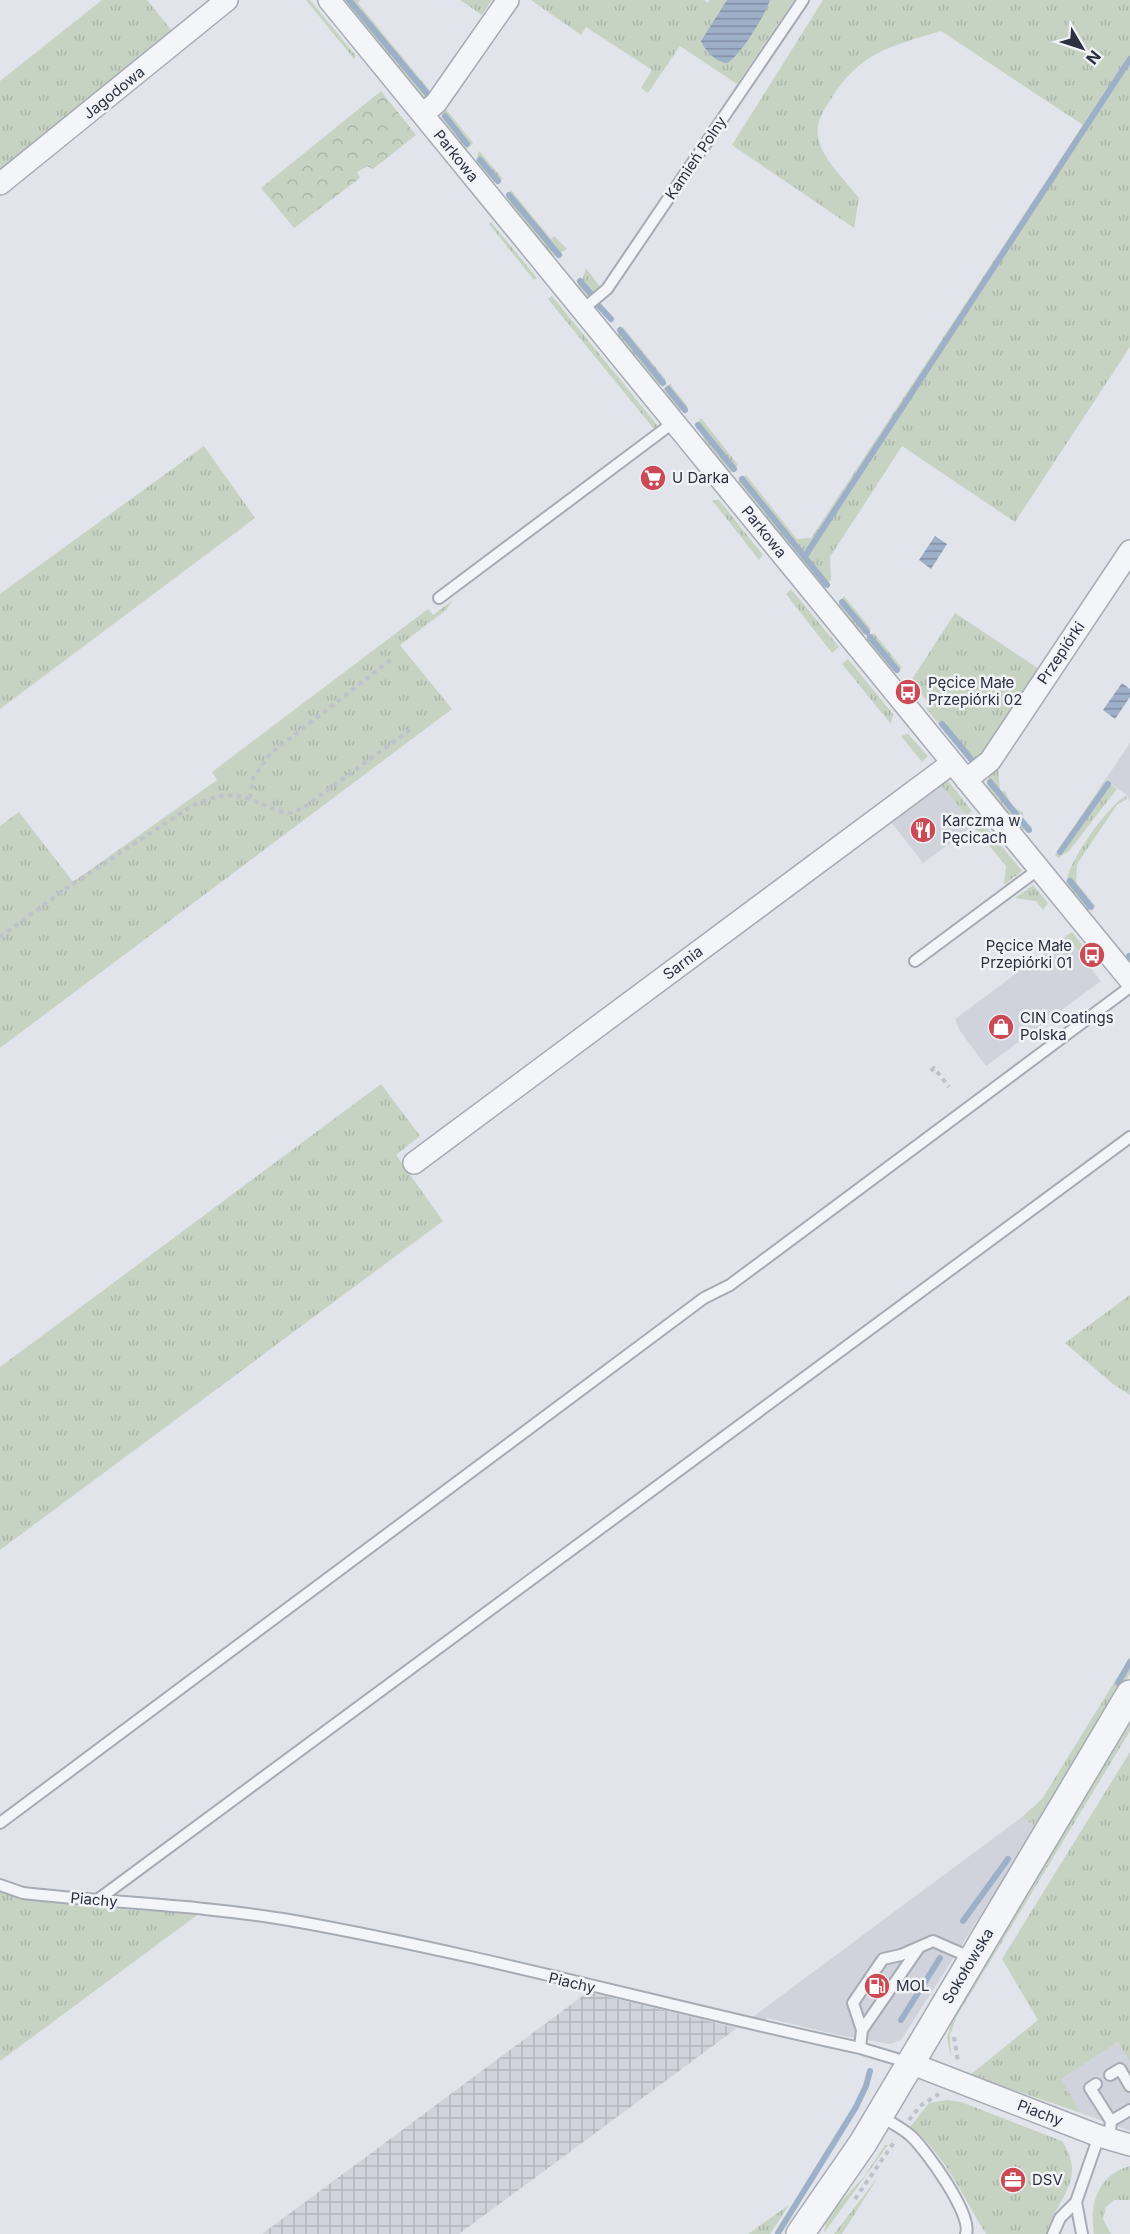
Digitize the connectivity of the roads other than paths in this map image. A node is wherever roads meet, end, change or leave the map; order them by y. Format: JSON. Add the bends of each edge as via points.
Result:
{"nodes":[{"id":1,"x":227,"y":0,"type":"edge"},
{"id":2,"x":329,"y":0,"type":"edge"},
{"id":3,"x":508,"y":0,"type":"edge"},
{"id":4,"x":803,"y":0,"type":"edge"},
{"id":5,"x":423,"y":114,"type":"junction"},
{"id":6,"x":0,"y":184,"type":"edge"},
{"id":7,"x":582,"y":310,"type":"junction"},
{"id":8,"x":674,"y":422,"type":"junction"},
{"id":9,"x":1130,"y":551,"type":"edge"},
{"id":10,"x":439,"y":598,"type":"dead end"},
{"id":11,"x":952,"y":764,"type":"junction"},
{"id":12,"x":966,"y":780,"type":"junction"},
{"id":13,"x":1039,"y":869,"type":"junction"},
{"id":14,"x":915,"y":961,"type":"dead end"},
{"id":15,"x":1130,"y":981,"type":"edge"},
{"id":16,"x":1130,"y":987,"type":"edge"},
{"id":17,"x":1130,"y":1137,"type":"edge"},
{"id":18,"x":414,"y":1163,"type":"dead end"},
{"id":19,"x":1130,"y":1694,"type":"edge"},
{"id":20,"x":0,"y":1823,"type":"edge"},
{"id":21,"x":0,"y":1885,"type":"edge"},
{"id":22,"x":96,"y":1901,"type":"junction"},
{"id":23,"x":922,"y":1944,"type":"junction"},
{"id":24,"x":972,"y":1959,"type":"junction"},
{"id":25,"x":862,"y":2030,"type":"junction"},
{"id":26,"x":860,"y":2048,"type":"junction"},
{"id":27,"x":910,"y":2063,"type":"junction"},
{"id":28,"x":1110,"y":2075,"type":"dead end"},
{"id":29,"x":1096,"y":2084,"type":"dead end"},
{"id":30,"x":1130,"y":2086,"type":"edge"},
{"id":31,"x":1120,"y":2092,"type":"dead end"},
{"id":32,"x":1130,"y":2110,"type":"edge"},
{"id":33,"x":891,"y":2123,"type":"junction"},
{"id":34,"x":1106,"y":2132,"type":"junction"},
{"id":35,"x":1130,"y":2145,"type":"edge"},
{"id":36,"x":1076,"y":2202,"type":"junction"},
{"id":37,"x":800,"y":2234,"type":"edge"},
{"id":38,"x":966,"y":2234,"type":"edge"},
{"id":39,"x":1053,"y":2234,"type":"edge"},
{"id":40,"x":1082,"y":2234,"type":"edge"}],
"edges":[{"from":1,"to":6,"type":"street","name":"Jagodowa"},
{"from":2,"to":5,"type":"street","name":"Parkowa"},
{"from":3,"to":5,"type":"street","via":[[436,103]]},
{"from":4,"to":7,"type":"lane","name":"Kamień Polny","via":[[607,289]]},
{"from":5,"to":7,"type":"street","name":"Parkowa"},
{"from":7,"to":8,"type":"street","name":"Parkowa"},
{"from":8,"to":10,"type":"lane"},
{"from":8,"to":11,"type":"street","name":"Parkowa"},
{"from":9,"to":12,"type":"street","name":"Przepiórki","via":[[990,761]]},
{"from":11,"to":12,"type":"street","name":"Parkowa"},
{"from":11,"to":18,"type":"street","name":"Sarnia"},
{"from":12,"to":13,"type":"street","name":"Parkowa"},
{"from":13,"to":14,"type":"lane"},
{"from":13,"to":15,"type":"street","name":"Parkowa"},
{"from":16,"to":20,"type":"lane","via":[[730,1285],[704,1298]]},
{"from":17,"to":22,"type":"lane"},
{"from":19,"to":24,"type":"street","name":"Sokołowska"},
{"from":21,"to":22,"type":"lane","name":"Piachy","via":[[23,1893]]},
{"from":22,"to":26,"type":"lane","name":"Piachy","via":[[204,1908],[289,1920]]},
{"from":23,"to":24,"type":"lane","via":[[938,1941]]},
{"from":23,"to":25,"type":"lane"},
{"from":23,"to":25,"type":"lane","via":[[902,1955],[885,1958],[876,1966],[852,2003]]},
{"from":24,"to":27,"type":"street","name":"Sokołowska"},
{"from":25,"to":26,"type":"lane"},
{"from":26,"to":27,"type":"lane","name":"Piachy"},
{"from":27,"to":33,"type":"street","name":"Sokołowska"},
{"from":27,"to":34,"type":"street","name":"Piachy"},
{"from":28,"to":30,"type":"lane","via":[[1120,2069]]},
{"from":29,"to":34,"type":"lane","via":[[1090,2088],[1103,2102]]},
{"from":30,"to":31,"type":"lane"},
{"from":32,"to":34,"type":"lane"},
{"from":33,"to":37,"type":"street","name":"Sokołowska"},
{"from":33,"to":38,"type":"lane","via":[[929,2157],[967,2220]]},
{"from":34,"to":35,"type":"street","name":"Piachy"},
{"from":34,"to":36,"type":"lane"},
{"from":36,"to":39,"type":"lane","via":[[1060,2218]]},
{"from":36,"to":40,"type":"lane"}]}
